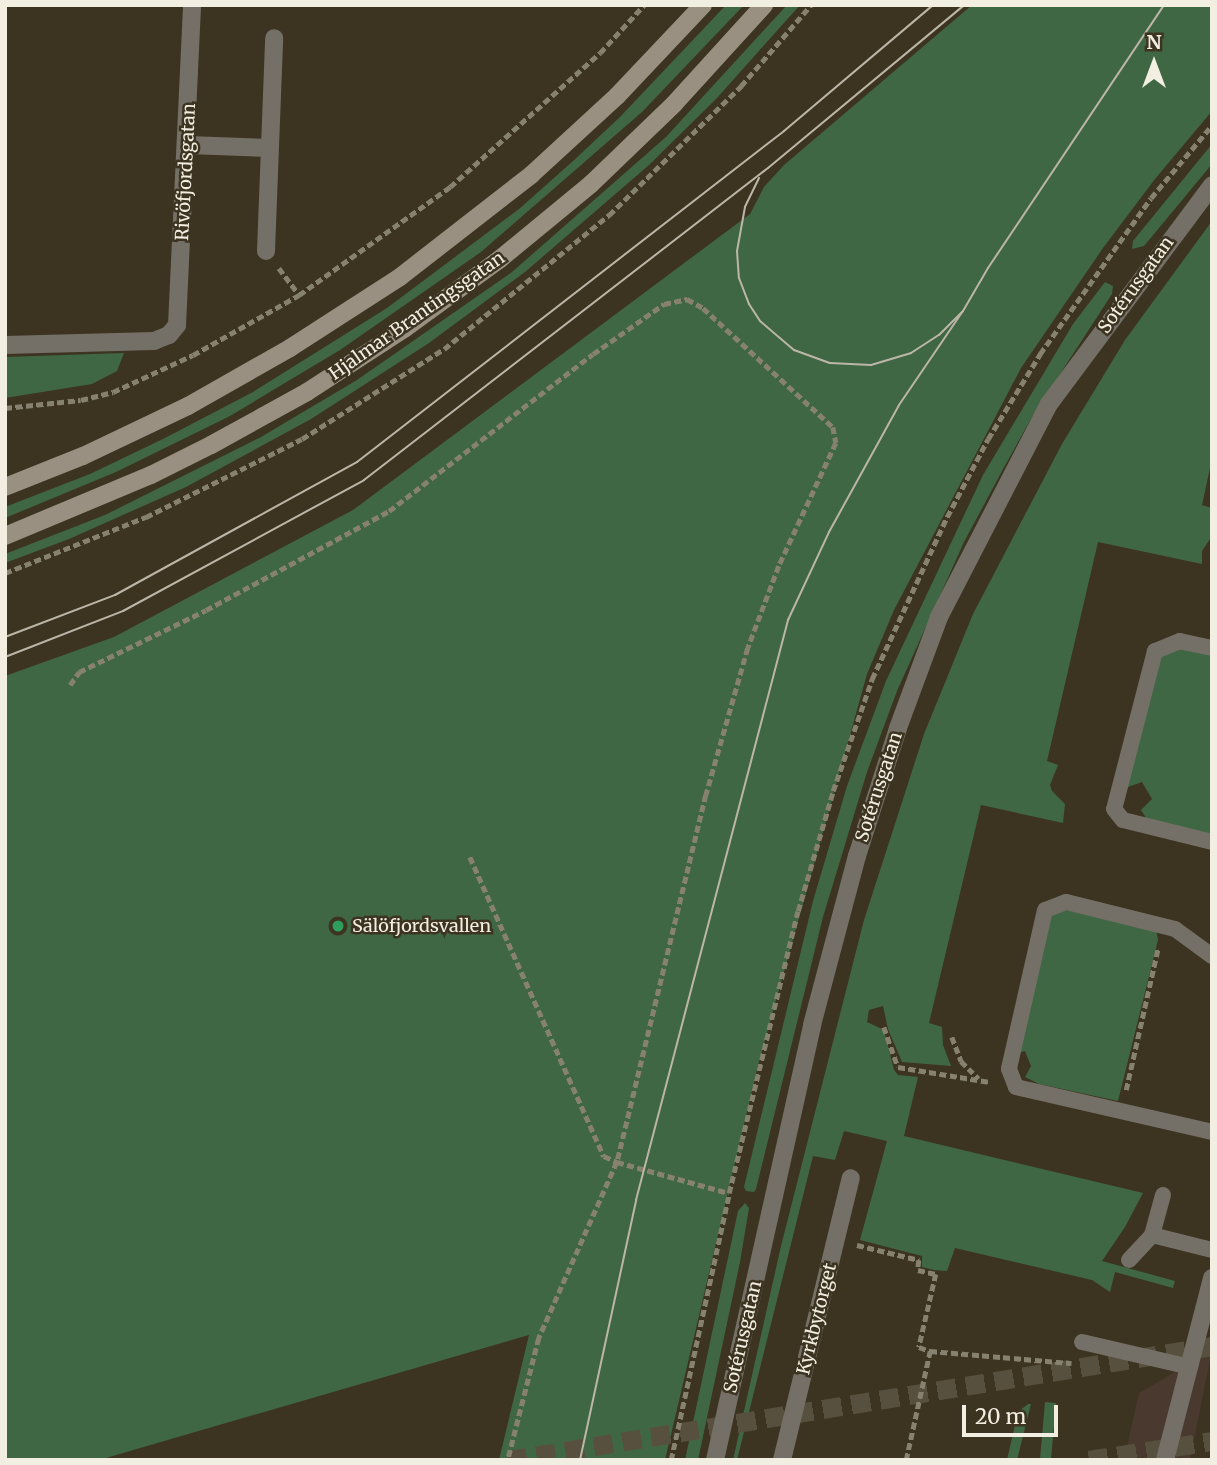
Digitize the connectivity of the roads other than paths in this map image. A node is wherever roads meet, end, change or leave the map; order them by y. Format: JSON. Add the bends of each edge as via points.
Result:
{"nodes":[{"id":1,"x":192,"y":5,"type":"edge"},
{"id":2,"x":703,"y":5,"type":"edge"},
{"id":3,"x":764,"y":5,"type":"edge"},
{"id":4,"x":274,"y":37,"type":"dead end"},
{"id":5,"x":188,"y":145,"type":"junction"},
{"id":6,"x":269,"y":148,"type":"junction"},
{"id":7,"x":1212,"y":185,"type":"edge"},
{"id":8,"x":266,"y":251,"type":"dead end"},
{"id":9,"x":5,"y":345,"type":"edge"},
{"id":10,"x":5,"y":488,"type":"edge"},
{"id":11,"x":5,"y":536,"type":"edge"},
{"id":12,"x":1212,"y":648,"type":"edge"},
{"id":13,"x":1212,"y":842,"type":"edge"},
{"id":14,"x":1212,"y":956,"type":"edge"},
{"id":15,"x":1212,"y":1132,"type":"edge"},
{"id":16,"x":851,"y":1178,"type":"dead end"},
{"id":17,"x":1163,"y":1195,"type":"dead end"},
{"id":18,"x":1152,"y":1235,"type":"junction"},
{"id":19,"x":1212,"y":1250,"type":"edge"},
{"id":20,"x":1129,"y":1260,"type":"dead end"},
{"id":21,"x":1212,"y":1278,"type":"edge"},
{"id":22,"x":1209,"y":1302,"type":"edge"},
{"id":23,"x":1082,"y":1342,"type":"dead end"},
{"id":24,"x":1190,"y":1367,"type":"junction"},
{"id":25,"x":715,"y":1460,"type":"edge"},
{"id":26,"x":782,"y":1460,"type":"edge"},
{"id":27,"x":1165,"y":1460,"type":"edge"}],
"edges":[{"from":1,"to":5,"type":"street","name":"Rivöfjordsgatan"},
{"from":2,"to":10,"type":"main road","via":[[617,96],[531,175],[390,284],[188,406]]},
{"from":3,"to":11,"type":"main road","name":"Hjalmar Brantingsgatan","via":[[674,104],[591,184],[404,330],[307,392],[211,445]]},
{"from":4,"to":6,"type":"street"},
{"from":5,"to":6,"type":"street"},
{"from":5,"to":9,"type":"street","name":"Rivöfjordsgatan","via":[[177,325],[169,335],[154,341]]},
{"from":6,"to":8,"type":"street"},
{"from":7,"to":25,"type":"street","name":"Sotérusgatan","via":[[1049,404],[939,617],[857,856],[819,999]]},
{"from":12,"to":13,"type":"lane","via":[[1180,641],[1154,651],[1114,809],[1123,820]]},
{"from":14,"to":15,"type":"lane","via":[[1175,929],[1066,902],[1045,910],[1009,1069],[1016,1087]]},
{"from":16,"to":26,"type":"street","name":"Kyrkbytorget"},
{"from":17,"to":18,"type":"lane"},
{"from":18,"to":19,"type":"lane"},
{"from":18,"to":20,"type":"lane"},
{"from":21,"to":22,"type":"street"},
{"from":22,"to":24,"type":"street"},
{"from":23,"to":24,"type":"lane"},
{"from":24,"to":27,"type":"street"}]}
